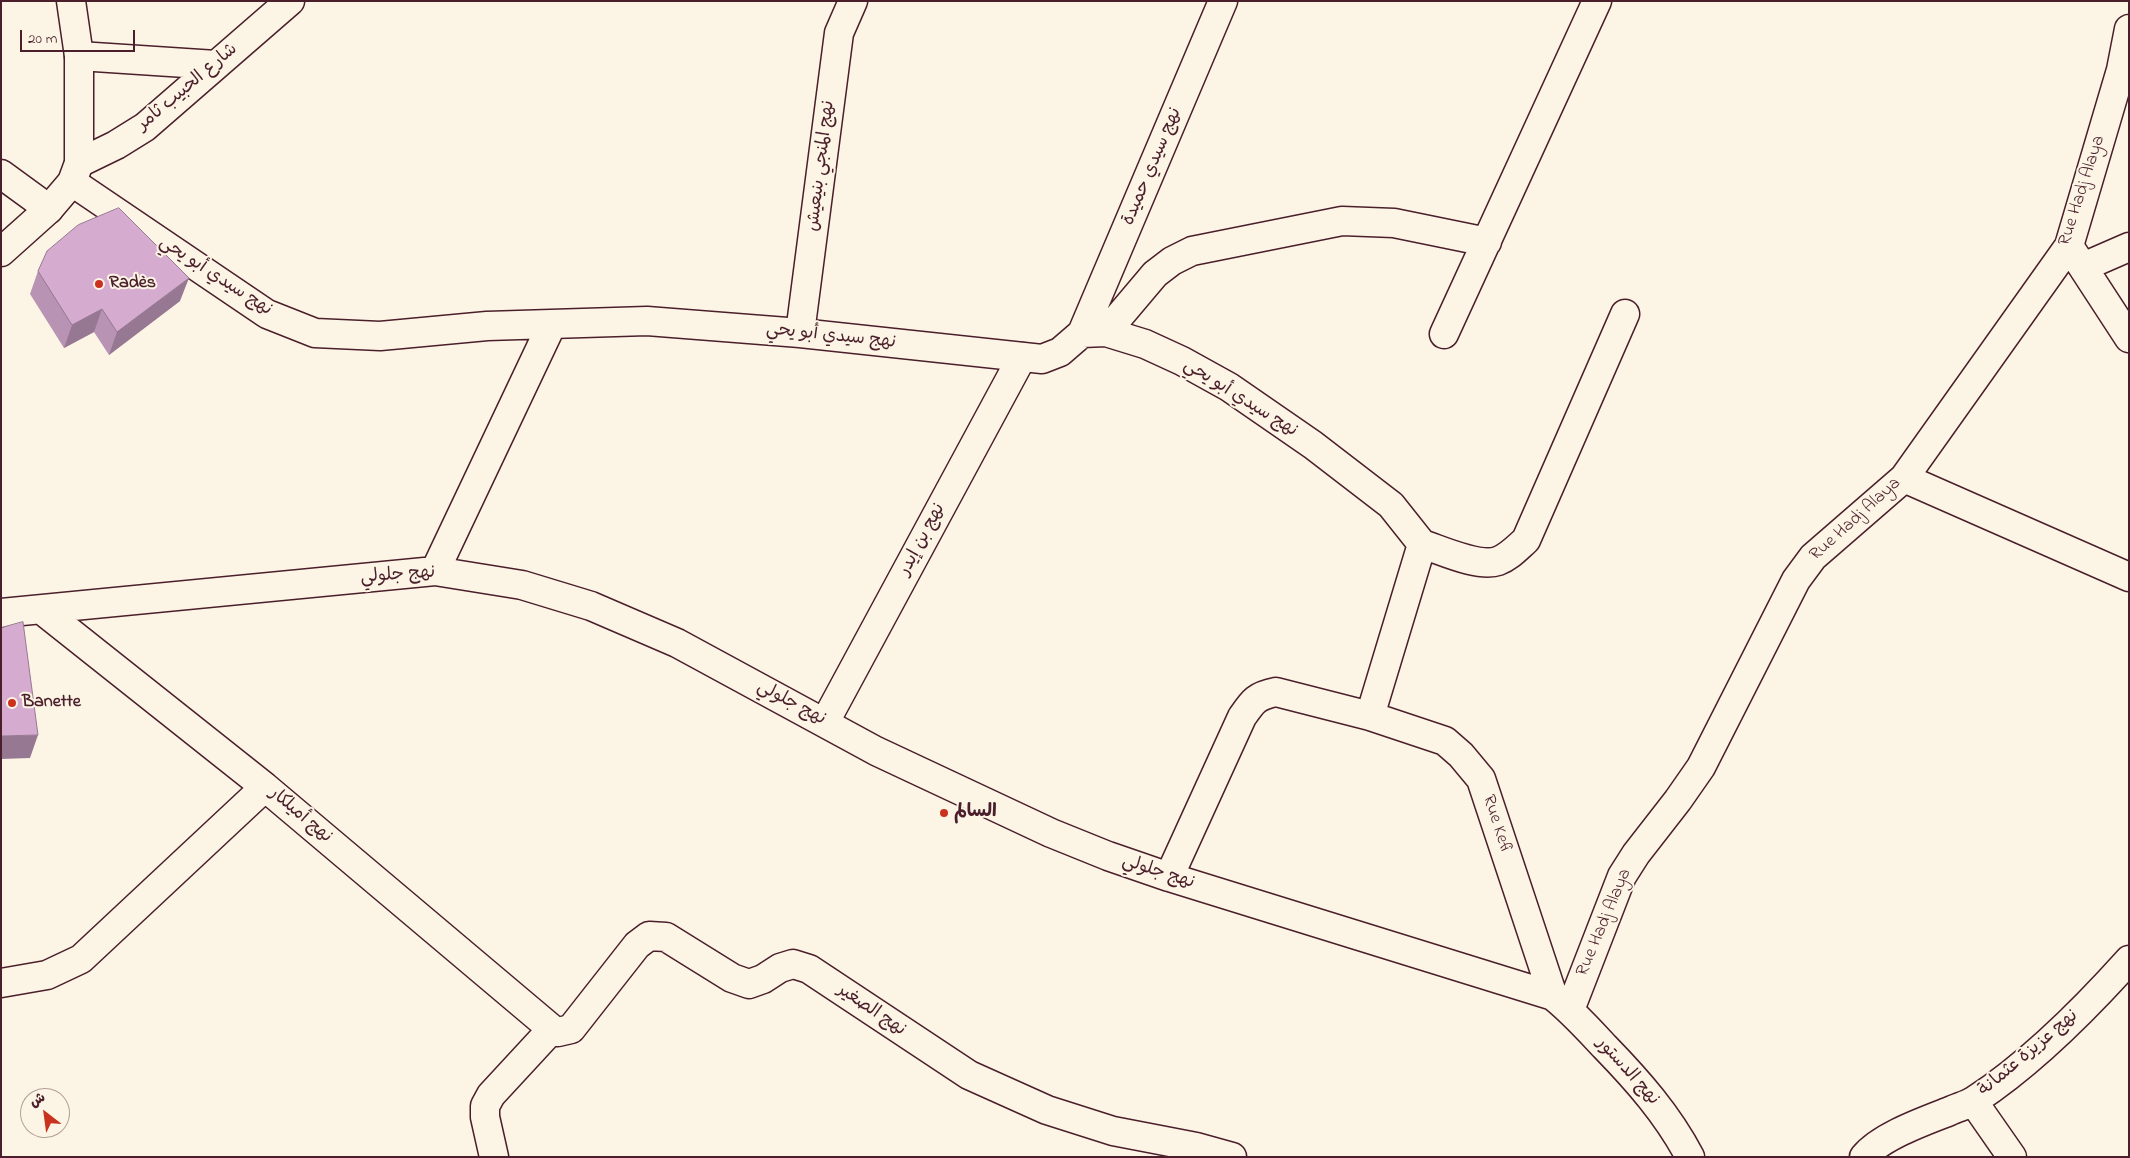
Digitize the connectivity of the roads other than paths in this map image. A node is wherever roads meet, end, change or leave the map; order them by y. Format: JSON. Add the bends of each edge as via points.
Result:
{"nodes":[{"id":1,"x":71,"y":1,"type":"edge"},
{"id":2,"x":290,"y":1,"type":"edge"},
{"id":3,"x":853,"y":1,"type":"edge"},
{"id":4,"x":1223,"y":1,"type":"edge"},
{"id":5,"x":1598,"y":1,"type":"edge"},
{"id":6,"x":2129,"y":29,"type":"edge"},
{"id":7,"x":79,"y":56,"type":"junction"},
{"id":8,"x":216,"y":65,"type":"junction"},
{"id":9,"x":75,"y":173,"type":"junction"},
{"id":10,"x":1,"y":174,"type":"edge"},
{"id":11,"x":49,"y":209,"type":"junction"},
{"id":12,"x":1487,"y":242,"type":"junction"},
{"id":13,"x":2129,"y":248,"type":"edge"},
{"id":14,"x":1,"y":252,"type":"edge"},
{"id":15,"x":2076,"y":257,"type":"junction"},
{"id":16,"x":1625,"y":314,"type":"dead end"},
{"id":17,"x":552,"y":324,"type":"junction"},
{"id":18,"x":1094,"y":332,"type":"junction"},
{"id":19,"x":800,"y":333,"type":"junction"},
{"id":20,"x":1444,"y":334,"type":"dead end"},
{"id":21,"x":2129,"y":338,"type":"edge"},
{"id":22,"x":1022,"y":357,"type":"junction"},
{"id":23,"x":1904,"y":478,"type":"junction"},
{"id":24,"x":1422,"y":544,"type":"junction"},
{"id":25,"x":435,"y":571,"type":"junction"},
{"id":26,"x":2129,"y":577,"type":"edge"},
{"id":27,"x":42,"y":610,"type":"junction"},
{"id":28,"x":1,"y":613,"type":"edge"},
{"id":29,"x":1370,"y":716,"type":"junction"},
{"id":30,"x":825,"y":722,"type":"junction"},
{"id":31,"x":265,"y":787,"type":"junction"},
{"id":32,"x":1169,"y":877,"type":"junction"},
{"id":33,"x":2129,"y":960,"type":"edge"},
{"id":34,"x":1,"y":983,"type":"edge"},
{"id":35,"x":1561,"y":1003,"type":"junction"},
{"id":36,"x":552,"y":1029,"type":"junction"},
{"id":37,"x":1974,"y":1101,"type":"junction"},
{"id":38,"x":494,"y":1157,"type":"edge"},
{"id":39,"x":1232,"y":1157,"type":"edge"},
{"id":40,"x":1690,"y":1157,"type":"edge"},
{"id":41,"x":1864,"y":1157,"type":"edge"},
{"id":42,"x":2012,"y":1157,"type":"edge"}],
"edges":[{"from":1,"to":7,"type":"street"},
{"from":2,"to":8,"type":"street","name":"شارع الحبيب ثامر"},
{"from":3,"to":19,"type":"street","name":"نهج المنجي بنيعيش","via":[[839,33]]},
{"from":4,"to":18,"type":"street","name":"نهج سيدي حميدة"},
{"from":5,"to":12,"type":"street"},
{"from":6,"to":15,"type":"street","name":"Rue Hadj Alaya"},
{"from":7,"to":8,"type":"street"},
{"from":7,"to":9,"type":"street"},
{"from":8,"to":9,"type":"street","name":"شارع الحبيب ثامر","via":[[145,126]]},
{"from":9,"to":11,"type":"street"},
{"from":9,"to":17,"type":"street","name":"نهج سيدي أبو يحي","via":[[267,314],[315,332],[380,336],[487,326]]},
{"from":10,"to":11,"type":"street"},
{"from":11,"to":14,"type":"street"},
{"from":12,"to":18,"type":"street","via":[[1394,223],[1342,221],[1192,251],[1155,274]]},
{"from":12,"to":20,"type":"street"},
{"from":13,"to":15,"type":"street"},
{"from":15,"to":21,"type":"street"},
{"from":15,"to":23,"type":"street","name":"Rue Hadj Alaya"},
{"from":16,"to":24,"type":"street","via":[[1526,540],[1496,562],[1477,562]]},
{"from":17,"to":19,"type":"street","name":"نهج سيدي أبو يحي","via":[[647,320]]},
{"from":17,"to":25,"type":"street"},
{"from":18,"to":22,"type":"street","name":"نهج سيدي أبو يحي","via":[[1042,359]]},
{"from":18,"to":24,"type":"street","name":"نهج سيدي أبو يحي","via":[[1145,344],[1229,387],[1390,505]]},
{"from":19,"to":22,"type":"street","name":"نهج سيدي أبو يحي"},
{"from":22,"to":30,"type":"street","name":"نهج بن إيدر"},
{"from":23,"to":26,"type":"street"},
{"from":23,"to":35,"type":"street","name":"Rue Hadj Alaya","via":[[1813,557],[1796,580],[1701,767],[1622,876]]},
{"from":24,"to":29,"type":"street"},
{"from":25,"to":27,"type":"street","name":"نهج جلولي"},
{"from":25,"to":30,"type":"street","name":"نهج جلولي","via":[[522,585],[591,606],[677,643]]},
{"from":27,"to":28,"type":"street","name":"نهج جلولي"},
{"from":27,"to":31,"type":"street","name":"نهج أميلكار"},
{"from":29,"to":32,"type":"street","name":"Rue Kefi","via":[[1276,692],[1262,695],[1252,702],[1242,717]]},
{"from":29,"to":35,"type":"street","name":"Rue Kefi","via":[[1445,741],[1481,779]]},
{"from":30,"to":32,"type":"street","name":"نهج جلولي","via":[[876,751],[1051,834]]},
{"from":31,"to":34,"type":"street","via":[[81,959],[47,975]]},
{"from":31,"to":36,"type":"street","name":"نهج أميلكار"},
{"from":32,"to":35,"type":"street","name":"نهج جلولي"},
{"from":33,"to":37,"type":"street","name":"نهج عزيزة عثمانة","via":[[2033,1055]]},
{"from":35,"to":40,"type":"street","name":"نهج الدستور","via":[[1638,1081],[1676,1131]]},
{"from":36,"to":38,"type":"street","via":[[491,1095],[485,1106]]},
{"from":36,"to":39,"type":"street","name":"نهج الصغير","via":[[558,1032],[571,1029],[637,945],[649,936],[666,937],[732,978],[749,984],[793,964],[809,969],[969,1075],[1047,1110],[1113,1131]]},
{"from":37,"to":41,"type":"street","name":"نهج عزيزة عثمانة","via":[[1909,1127],[1870,1149]]},
{"from":37,"to":42,"type":"street"}]}
